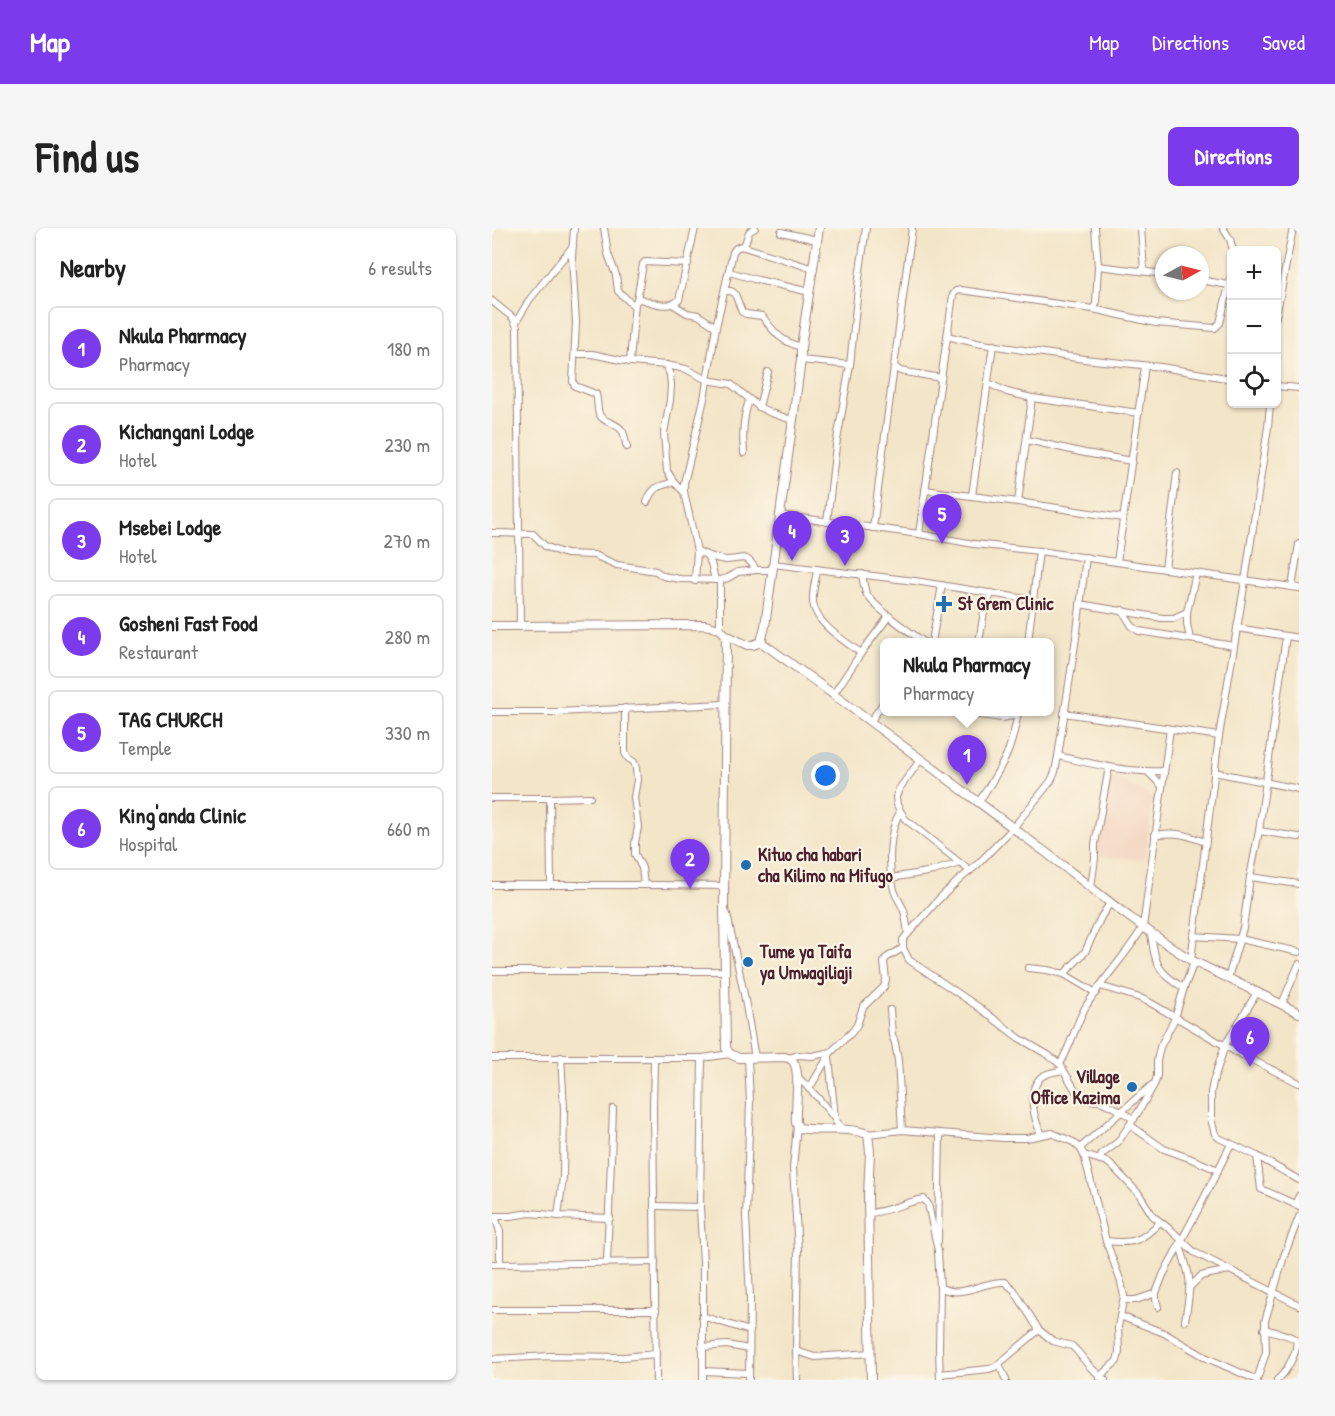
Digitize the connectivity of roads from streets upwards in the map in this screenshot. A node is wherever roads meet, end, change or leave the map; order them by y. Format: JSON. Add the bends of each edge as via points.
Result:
{"nodes":[{"id":1,"x":574,"y":228,"type":"edge"},
{"id":2,"x":604,"y":228,"type":"edge"},
{"id":3,"x":695,"y":228,"type":"edge"},
{"id":4,"x":754,"y":228,"type":"edge"},
{"id":5,"x":819,"y":228,"type":"edge"},
{"id":6,"x":866,"y":228,"type":"edge"},
{"id":7,"x":1095,"y":228,"type":"edge"},
{"id":8,"x":1141,"y":228,"type":"edge"},
{"id":9,"x":1222,"y":228,"type":"edge"},
{"id":10,"x":1293,"y":228,"type":"edge"},
{"id":11,"x":910,"y":230,"type":"edge"},
{"id":12,"x":781,"y":232,"type":"dead end"},
{"id":13,"x":817,"y":240,"type":"junction"},
{"id":14,"x":573,"y":245,"type":"junction"},
{"id":15,"x":1232,"y":246,"type":"edge"},
{"id":16,"x":744,"y":247,"type":"junction"},
{"id":17,"x":688,"y":264,"type":"junction"},
{"id":18,"x":1098,"y":266,"type":"junction"},
{"id":19,"x":814,"y":269,"type":"junction"},
{"id":20,"x":1144,"y":271,"type":"junction"},
{"id":21,"x":729,"y":272,"type":"junction"},
{"id":22,"x":1155,"y":273,"type":"edge"},
{"id":23,"x":1209,"y":282,"type":"edge"},
{"id":24,"x":1227,"y":285,"type":"edge"},
{"id":25,"x":725,"y":291,"type":"junction"},
{"id":26,"x":810,"y":291,"type":"junction"},
{"id":27,"x":1227,"y":293,"type":"edge"},
{"id":28,"x":1279,"y":300,"type":"edge"},
{"id":29,"x":492,"y":301,"type":"edge"},
{"id":30,"x":635,"y":303,"type":"junction"},
{"id":31,"x":674,"y":304,"type":"junction"},
{"id":32,"x":1093,"y":309,"type":"junction"},
{"id":33,"x":516,"y":322,"type":"junction"},
{"id":34,"x":716,"y":327,"type":"junction"},
{"id":35,"x":947,"y":336,"type":"junction"},
{"id":36,"x":993,"y":345,"type":"junction"},
{"id":37,"x":801,"y":347,"type":"junction"},
{"id":38,"x":575,"y":354,"type":"junction"},
{"id":39,"x":801,"y":360,"type":"junction"},
{"id":40,"x":630,"y":362,"type":"junction"},
{"id":41,"x":666,"y":365,"type":"junction"},
{"id":42,"x":850,"y":365,"type":"junction"},
{"id":43,"x":1145,"y":366,"type":"junction"},
{"id":44,"x":895,"y":367,"type":"junction"},
{"id":45,"x":768,"y":372,"type":"dead end"},
{"id":46,"x":941,"y":378,"type":"junction"},
{"id":47,"x":1227,"y":378,"type":"edge"},
{"id":48,"x":707,"y":380,"type":"junction"},
{"id":49,"x":988,"y":383,"type":"junction"},
{"id":50,"x":1281,"y":386,"type":"edge"},
{"id":51,"x":1299,"y":388,"type":"edge"},
{"id":52,"x":1032,"y":398,"type":"junction"},
{"id":53,"x":749,"y":400,"type":"junction"},
{"id":54,"x":759,"y":407,"type":"junction"},
{"id":55,"x":1270,"y":408,"type":"edge"},
{"id":56,"x":1139,"y":413,"type":"junction"},
{"id":57,"x":792,"y":420,"type":"junction"},
{"id":58,"x":1027,"y":440,"type":"junction"},
{"id":59,"x":627,"y":447,"type":"dead end"},
{"id":60,"x":744,"y":453,"type":"dead end"},
{"id":61,"x":1132,"y":460,"type":"junction"},
{"id":62,"x":1177,"y":473,"type":"dead end"},
{"id":63,"x":674,"y":482,"type":"junction"},
{"id":64,"x":925,"y":490,"type":"junction"},
{"id":65,"x":684,"y":492,"type":"junction"},
{"id":66,"x":972,"y":496,"type":"junction"},
{"id":67,"x":647,"y":502,"type":"dead end"},
{"id":68,"x":1018,"y":502,"type":"junction"},
{"id":69,"x":779,"y":515,"type":"junction"},
{"id":70,"x":1123,"y":518,"type":"junction"},
{"id":71,"x":827,"y":522,"type":"junction"},
{"id":72,"x":873,"y":528,"type":"junction"},
{"id":73,"x":492,"y":533,"type":"edge"},
{"id":74,"x":519,"y":533,"type":"junction"},
{"id":75,"x":919,"y":534,"type":"junction"},
{"id":76,"x":1299,"y":544,"type":"edge"},
{"id":77,"x":697,"y":551,"type":"junction"},
{"id":78,"x":1039,"y":551,"type":"junction"},
{"id":79,"x":707,"y":556,"type":"junction"},
{"id":80,"x":1086,"y":557,"type":"junction"},
{"id":81,"x":1117,"y":562,"type":"junction"},
{"id":82,"x":772,"y":567,"type":"junction"},
{"id":83,"x":817,"y":569,"type":"junction"},
{"id":84,"x":1165,"y":569,"type":"junction"},
{"id":85,"x":756,"y":570,"type":"junction"},
{"id":86,"x":1196,"y":573,"type":"junction"},
{"id":87,"x":862,"y":574,"type":"junction"},
{"id":88,"x":695,"y":580,"type":"junction"},
{"id":89,"x":718,"y":580,"type":"junction"},
{"id":90,"x":1245,"y":581,"type":"junction"},
{"id":91,"x":942,"y":585,"type":"junction"},
{"id":92,"x":1295,"y":588,"type":"edge"},
{"id":93,"x":978,"y":591,"type":"junction"},
{"id":94,"x":992,"y":593,"type":"junction"},
{"id":95,"x":1033,"y":600,"type":"junction"},
{"id":96,"x":1080,"y":604,"type":"junction"},
{"id":97,"x":985,"y":606,"type":"junction"},
{"id":98,"x":1122,"y":610,"type":"junction"},
{"id":99,"x":1187,"y":612,"type":"junction"},
{"id":100,"x":889,"y":616,"type":"junction"},
{"id":101,"x":897,"y":622,"type":"junction"},
{"id":102,"x":883,"y":623,"type":"junction"},
{"id":103,"x":492,"y":626,"type":"edge"},
{"id":104,"x":520,"y":626,"type":"junction"},
{"id":105,"x":1237,"y":628,"type":"junction"},
{"id":106,"x":723,"y":632,"type":"junction"},
{"id":107,"x":1286,"y":636,"type":"junction"},
{"id":108,"x":917,"y":638,"type":"edge"},
{"id":109,"x":933,"y":638,"type":"edge"},
{"id":110,"x":980,"y":638,"type":"edge"},
{"id":111,"x":1028,"y":638,"type":"edge"},
{"id":112,"x":1299,"y":638,"type":"edge"},
{"id":113,"x":1190,"y":639,"type":"junction"},
{"id":114,"x":761,"y":642,"type":"junction"},
{"id":115,"x":1234,"y":646,"type":"junction"},
{"id":116,"x":861,"y":653,"type":"junction"},
{"id":117,"x":833,"y":694,"type":"junction"},
{"id":118,"x":724,"y":704,"type":"junction"},
{"id":119,"x":625,"y":708,"type":"junction"},
{"id":120,"x":880,"y":709,"type":"edge"},
{"id":121,"x":492,"y":712,"type":"edge"},
{"id":122,"x":1064,"y":713,"type":"junction"},
{"id":123,"x":989,"y":716,"type":"edge"},
{"id":124,"x":1008,"y":716,"type":"edge"},
{"id":125,"x":1017,"y":716,"type":"edge"},
{"id":126,"x":1002,"y":718,"type":"junction"},
{"id":127,"x":870,"y":722,"type":"junction"},
{"id":128,"x":1015,"y":726,"type":"junction"},
{"id":129,"x":1170,"y":729,"type":"junction"},
{"id":130,"x":1219,"y":736,"type":"junction"},
{"id":131,"x":1058,"y":756,"type":"junction"},
{"id":132,"x":921,"y":759,"type":"junction"},
{"id":133,"x":1074,"y":759,"type":"junction"},
{"id":134,"x":1057,"y":765,"type":"junction"},
{"id":135,"x":1109,"y":767,"type":"junction"},
{"id":136,"x":1164,"y":771,"type":"junction"},
{"id":137,"x":1148,"y":772,"type":"junction"},
{"id":138,"x":1214,"y":772,"type":"junction"},
{"id":139,"x":1266,"y":782,"type":"junction"},
{"id":140,"x":1162,"y":786,"type":"junction"},
{"id":141,"x":1299,"y":789,"type":"edge"},
{"id":142,"x":590,"y":796,"type":"dead end"},
{"id":143,"x":492,"y":798,"type":"edge"},
{"id":144,"x":550,"y":798,"type":"junction"},
{"id":145,"x":978,"y":803,"type":"junction"},
{"id":146,"x":900,"y":812,"type":"junction"},
{"id":147,"x":1013,"y":828,"type":"junction"},
{"id":148,"x":1259,"y":831,"type":"junction"},
{"id":149,"x":1155,"y":835,"type":"junction"},
{"id":150,"x":1299,"y":837,"type":"edge"},
{"id":151,"x":1205,"y":842,"type":"junction"},
{"id":152,"x":960,"y":863,"type":"junction"},
{"id":153,"x":970,"y":871,"type":"junction"},
{"id":154,"x":1250,"y":877,"type":"junction"},
{"id":155,"x":891,"y":878,"type":"junction"},
{"id":156,"x":1299,"y":884,"type":"edge"},
{"id":157,"x":492,"y":885,"type":"edge"},
{"id":158,"x":551,"y":885,"type":"junction"},
{"id":159,"x":644,"y":885,"type":"junction"},
{"id":160,"x":725,"y":886,"type":"junction"},
{"id":161,"x":1091,"y":887,"type":"junction"},
{"id":162,"x":724,"y":902,"type":"junction"},
{"id":163,"x":1110,"y":903,"type":"junction"},
{"id":164,"x":1147,"y":930,"type":"junction"},
{"id":165,"x":908,"y":934,"type":"junction"},
{"id":166,"x":1193,"y":936,"type":"junction"},
{"id":167,"x":1240,"y":939,"type":"junction"},
{"id":168,"x":903,"y":948,"type":"junction"},
{"id":169,"x":1299,"y":952,"type":"edge"},
{"id":170,"x":1192,"y":961,"type":"junction"},
{"id":171,"x":1299,"y":964,"type":"edge"},
{"id":172,"x":1028,"y":968,"type":"dead end"},
{"id":173,"x":492,"y":971,"type":"edge"},
{"id":174,"x":724,"y":971,"type":"junction"},
{"id":175,"x":1064,"y":974,"type":"junction"},
{"id":176,"x":1228,"y":978,"type":"junction"},
{"id":177,"x":1100,"y":986,"type":"junction"},
{"id":178,"x":1184,"y":988,"type":"junction"},
{"id":179,"x":1257,"y":992,"type":"junction"},
{"id":180,"x":1096,"y":993,"type":"junction"},
{"id":181,"x":1282,"y":1004,"type":"junction"},
{"id":182,"x":890,"y":1010,"type":"dead end"},
{"id":183,"x":1299,"y":1013,"type":"edge"},
{"id":184,"x":1175,"y":1018,"type":"junction"},
{"id":185,"x":1233,"y":1033,"type":"junction"},
{"id":186,"x":1225,"y":1045,"type":"junction"},
{"id":187,"x":1236,"y":1052,"type":"junction"},
{"id":188,"x":730,"y":1054,"type":"junction"},
{"id":189,"x":830,"y":1054,"type":"junction"},
{"id":190,"x":492,"y":1058,"type":"edge"},
{"id":191,"x":561,"y":1058,"type":"junction"},
{"id":192,"x":702,"y":1058,"type":"junction"},
{"id":193,"x":751,"y":1058,"type":"junction"},
{"id":194,"x":789,"y":1058,"type":"junction"},
{"id":195,"x":654,"y":1059,"type":"junction"},
{"id":196,"x":1062,"y":1067,"type":"junction"},
{"id":197,"x":796,"y":1076,"type":"junction"},
{"id":198,"x":1155,"y":1083,"type":"junction"},
{"id":199,"x":1299,"y":1083,"type":"edge"},
{"id":200,"x":809,"y":1089,"type":"junction"},
{"id":201,"x":613,"y":1108,"type":"dead end"},
{"id":202,"x":1122,"y":1112,"type":"junction"},
{"id":203,"x":835,"y":1119,"type":"junction"},
{"id":204,"x":1132,"y":1122,"type":"junction"},
{"id":205,"x":797,"y":1126,"type":"junction"},
{"id":206,"x":844,"y":1130,"type":"junction"},
{"id":207,"x":902,"y":1130,"type":"junction"},
{"id":208,"x":940,"y":1133,"type":"junction"},
{"id":209,"x":868,"y":1134,"type":"junction"},
{"id":210,"x":1041,"y":1135,"type":"junction"},
{"id":211,"x":1231,"y":1144,"type":"junction"},
{"id":212,"x":1082,"y":1151,"type":"junction"},
{"id":213,"x":1257,"y":1156,"type":"junction"},
{"id":214,"x":1100,"y":1160,"type":"junction"},
{"id":215,"x":1218,"y":1170,"type":"junction"},
{"id":216,"x":1299,"y":1180,"type":"edge"},
{"id":217,"x":1299,"y":1196,"type":"edge"},
{"id":218,"x":939,"y":1197,"type":"junction"},
{"id":219,"x":924,"y":1199,"type":"junction"},
{"id":220,"x":1297,"y":1205,"type":"edge"},
{"id":221,"x":655,"y":1206,"type":"junction"},
{"id":222,"x":700,"y":1207,"type":"junction"},
{"id":223,"x":868,"y":1213,"type":"junction"},
{"id":224,"x":494,"y":1216,"type":"edge"},
{"id":225,"x":558,"y":1216,"type":"junction"},
{"id":226,"x":1299,"y":1217,"type":"edge"},
{"id":227,"x":610,"y":1218,"type":"junction"},
{"id":228,"x":1160,"y":1222,"type":"junction"},
{"id":229,"x":1106,"y":1241,"type":"junction"},
{"id":230,"x":1118,"y":1242,"type":"junction"},
{"id":231,"x":1181,"y":1242,"type":"junction"},
{"id":232,"x":938,"y":1251,"type":"junction"},
{"id":233,"x":1109,"y":1251,"type":"junction"},
{"id":234,"x":607,"y":1262,"type":"junction"},
{"id":235,"x":655,"y":1262,"type":"junction"},
{"id":236,"x":492,"y":1264,"type":"edge"},
{"id":237,"x":500,"y":1264,"type":"junction"},
{"id":238,"x":1230,"y":1270,"type":"junction"},
{"id":239,"x":940,"y":1287,"type":"junction"},
{"id":240,"x":1190,"y":1287,"type":"junction"},
{"id":241,"x":1273,"y":1292,"type":"junction"},
{"id":242,"x":1156,"y":1293,"type":"junction"},
{"id":243,"x":1124,"y":1300,"type":"junction"},
{"id":244,"x":1299,"y":1305,"type":"edge"},
{"id":245,"x":1158,"y":1306,"type":"dead end"},
{"id":246,"x":492,"y":1310,"type":"edge"},
{"id":247,"x":656,"y":1310,"type":"junction"},
{"id":248,"x":702,"y":1316,"type":"junction"},
{"id":249,"x":1120,"y":1316,"type":"junction"},
{"id":250,"x":1185,"y":1321,"type":"dead end"},
{"id":251,"x":1264,"y":1329,"type":"junction"},
{"id":252,"x":1039,"y":1330,"type":"junction"},
{"id":253,"x":750,"y":1331,"type":"junction"},
{"id":254,"x":702,"y":1347,"type":"junction"},
{"id":255,"x":749,"y":1349,"type":"junction"},
{"id":256,"x":796,"y":1351,"type":"junction"},
{"id":257,"x":871,"y":1353,"type":"junction"},
{"id":258,"x":656,"y":1354,"type":"junction"},
{"id":259,"x":492,"y":1359,"type":"edge"},
{"id":260,"x":999,"y":1364,"type":"junction"},
{"id":261,"x":703,"y":1371,"type":"junction"},
{"id":262,"x":749,"y":1376,"type":"edge"},
{"id":263,"x":940,"y":1377,"type":"edge"},
{"id":264,"x":1102,"y":1378,"type":"edge"},
{"id":265,"x":656,"y":1380,"type":"edge"},
{"id":266,"x":703,"y":1380,"type":"edge"},
{"id":267,"x":797,"y":1380,"type":"edge"},
{"id":268,"x":871,"y":1380,"type":"edge"},
{"id":269,"x":1006,"y":1380,"type":"edge"},
{"id":270,"x":1257,"y":1380,"type":"edge"},
{"id":271,"x":1277,"y":1380,"type":"edge"}],
"edges":[{"from":1,"to":14,"type":"street"},
{"from":2,"to":30,"type":"street","via":[[617,290]]},
{"from":3,"to":17,"type":"street"},
{"from":4,"to":16,"type":"street"},
{"from":5,"to":13,"type":"street"},
{"from":6,"to":42,"type":"street"},
{"from":7,"to":18,"type":"street"},
{"from":8,"to":20,"type":"street"},
{"from":9,"to":15,"type":"street"},
{"from":10,"to":28,"type":"street"},
{"from":11,"to":44,"type":"street"},
{"from":12,"to":13,"type":"street"},
{"from":13,"to":19,"type":"street"},
{"from":14,"to":33,"type":"street"},
{"from":14,"to":38,"type":"street"},
{"from":16,"to":19,"type":"street"},
{"from":16,"to":21,"type":"street","via":[[738,246],[733,252]]},
{"from":17,"to":30,"type":"street","via":[[645,262]]},
{"from":17,"to":31,"type":"street","via":[[679,300]]},
{"from":18,"to":20,"type":"street"},
{"from":18,"to":32,"type":"street"},
{"from":19,"to":26,"type":"street"},
{"from":20,"to":22,"type":"street"},
{"from":21,"to":25,"type":"street"},
{"from":21,"to":26,"type":"street"},
{"from":23,"to":24,"type":"street"},
{"from":25,"to":34,"type":"street"},
{"from":25,"to":37,"type":"street","via":[[735,294],[742,312],[762,316],[788,343]]},
{"from":26,"to":37,"type":"street"},
{"from":27,"to":32,"type":"street","via":[[1220,323],[1215,328],[1156,323]]},
{"from":29,"to":33,"type":"street"},
{"from":30,"to":31,"type":"street","via":[[640,299],[666,306]]},
{"from":30,"to":40,"type":"street"},
{"from":31,"to":34,"type":"street"},
{"from":32,"to":35,"type":"street","via":[[958,290],[953,295]]},
{"from":33,"to":74,"type":"street"},
{"from":34,"to":48,"type":"street"},
{"from":35,"to":36,"type":"street"},
{"from":35,"to":46,"type":"street"},
{"from":36,"to":43,"type":"street"},
{"from":36,"to":49,"type":"street"},
{"from":37,"to":39,"type":"street"},
{"from":38,"to":40,"type":"street"},
{"from":38,"to":59,"type":"street","via":[[575,386],[596,394],[598,413],[622,431]]},
{"from":39,"to":42,"type":"street"},
{"from":39,"to":57,"type":"street"},
{"from":40,"to":41,"type":"street"},
{"from":41,"to":48,"type":"street","via":[[686,369]]},
{"from":41,"to":63,"type":"street","via":[[671,385],[665,452],[667,471]]},
{"from":42,"to":71,"type":"street"},
{"from":43,"to":47,"type":"street"},
{"from":43,"to":56,"type":"street"},
{"from":44,"to":46,"type":"street"},
{"from":44,"to":72,"type":"street"},
{"from":45,"to":54,"type":"street"},
{"from":46,"to":64,"type":"street"},
{"from":48,"to":53,"type":"street","via":[[731,384]]},
{"from":48,"to":65,"type":"street"},
{"from":49,"to":52,"type":"street"},
{"from":49,"to":66,"type":"street"},
{"from":50,"to":51,"type":"street"},
{"from":52,"to":56,"type":"street"},
{"from":52,"to":58,"type":"street"},
{"from":53,"to":54,"type":"street"},
{"from":53,"to":60,"type":"street","via":[[743,429]]},
{"from":54,"to":57,"type":"street"},
{"from":55,"to":90,"type":"street"},
{"from":56,"to":61,"type":"street"},
{"from":57,"to":69,"type":"street"},
{"from":58,"to":61,"type":"street"},
{"from":58,"to":68,"type":"street"},
{"from":61,"to":70,"type":"street"},
{"from":62,"to":84,"type":"street"},
{"from":63,"to":65,"type":"street"},
{"from":63,"to":67,"type":"street","via":[[651,492]]},
{"from":64,"to":66,"type":"street"},
{"from":64,"to":75,"type":"street"},
{"from":65,"to":77,"type":"street"},
{"from":66,"to":68,"type":"street"},
{"from":68,"to":70,"type":"street"},
{"from":69,"to":71,"type":"street"},
{"from":69,"to":82,"type":"street"},
{"from":70,"to":81,"type":"street"},
{"from":71,"to":72,"type":"street"},
{"from":72,"to":75,"type":"street"},
{"from":73,"to":74,"type":"street"},
{"from":74,"to":88,"type":"street","via":[[533,534],[545,546],[566,554],[594,555],[617,565],[656,571],[665,577]]},
{"from":74,"to":104,"type":"street"},
{"from":75,"to":78,"type":"street"},
{"from":76,"to":92,"type":"street"},
{"from":77,"to":79,"type":"street"},
{"from":77,"to":88,"type":"street"},
{"from":78,"to":80,"type":"street"},
{"from":78,"to":95,"type":"street"},
{"from":79,"to":85,"type":"street","via":[[747,559]]},
{"from":79,"to":89,"type":"street"},
{"from":80,"to":81,"type":"street"},
{"from":80,"to":96,"type":"street"},
{"from":81,"to":84,"type":"street"},
{"from":82,"to":83,"type":"street"},
{"from":82,"to":85,"type":"street"},
{"from":82,"to":114,"type":"street"},
{"from":83,"to":87,"type":"street"},
{"from":83,"to":116,"type":"street","via":[[813,602],[817,616]]},
{"from":84,"to":86,"type":"street"},
{"from":85,"to":89,"type":"street"},
{"from":86,"to":90,"type":"street"},
{"from":86,"to":99,"type":"street"},
{"from":87,"to":91,"type":"street"},
{"from":87,"to":100,"type":"street","via":[[868,597]]},
{"from":88,"to":89,"type":"street"},
{"from":89,"to":106,"type":"street"},
{"from":90,"to":92,"type":"street"},
{"from":90,"to":105,"type":"street"},
{"from":91,"to":93,"type":"street"},
{"from":91,"to":109,"type":"street"},
{"from":93,"to":94,"type":"street"},
{"from":93,"to":97,"type":"street"},
{"from":94,"to":95,"type":"street"},
{"from":94,"to":97,"type":"street"},
{"from":95,"to":111,"type":"street"},
{"from":96,"to":98,"type":"street"},
{"from":96,"to":122,"type":"street"},
{"from":97,"to":110,"type":"street"},
{"from":98,"to":99,"type":"street","via":[[1169,619]]},
{"from":98,"to":113,"type":"street","via":[[1139,631]]},
{"from":99,"to":113,"type":"street"},
{"from":100,"to":101,"type":"street"},
{"from":100,"to":102,"type":"street"},
{"from":101,"to":102,"type":"street"},
{"from":101,"to":108,"type":"street"},
{"from":102,"to":116,"type":"street"},
{"from":103,"to":104,"type":"street"},
{"from":104,"to":106,"type":"street","via":[[679,624],[705,625]]},
{"from":105,"to":107,"type":"street"},
{"from":105,"to":115,"type":"street"},
{"from":106,"to":114,"type":"street","via":[[747,645]]},
{"from":106,"to":118,"type":"street"},
{"from":107,"to":112,"type":"street"},
{"from":107,"to":139,"type":"street"},
{"from":113,"to":115,"type":"street"},
{"from":114,"to":117,"type":"street"},
{"from":115,"to":130,"type":"street"},
{"from":116,"to":117,"type":"street"},
{"from":117,"to":127,"type":"street"},
{"from":118,"to":119,"type":"street"},
{"from":118,"to":160,"type":"street"},
{"from":119,"to":121,"type":"street"},
{"from":119,"to":159,"type":"street","via":[[624,750],[637,772],[635,854]]},
{"from":120,"to":127,"type":"street"},
{"from":122,"to":129,"type":"street"},
{"from":122,"to":131,"type":"street"},
{"from":123,"to":126,"type":"street"},
{"from":124,"to":126,"type":"street"},
{"from":125,"to":128,"type":"street"},
{"from":126,"to":128,"type":"street"},
{"from":127,"to":132,"type":"street"},
{"from":128,"to":145,"type":"street","via":[[1008,752]]},
{"from":129,"to":130,"type":"street"},
{"from":129,"to":136,"type":"street"},
{"from":130,"to":138,"type":"street"},
{"from":131,"to":133,"type":"street"},
{"from":131,"to":134,"type":"street"},
{"from":132,"to":145,"type":"street"},
{"from":132,"to":146,"type":"street","via":[[896,797]]},
{"from":133,"to":134,"type":"street"},
{"from":133,"to":135,"type":"street"},
{"from":134,"to":147,"type":"street","via":[[1051,781]]},
{"from":135,"to":137,"type":"street"},
{"from":135,"to":161,"type":"street"},
{"from":136,"to":137,"type":"street"},
{"from":136,"to":140,"type":"street"},
{"from":137,"to":140,"type":"street"},
{"from":138,"to":139,"type":"street"},
{"from":138,"to":151,"type":"street"},
{"from":139,"to":141,"type":"street"},
{"from":139,"to":148,"type":"street"},
{"from":140,"to":149,"type":"street"},
{"from":142,"to":144,"type":"street"},
{"from":143,"to":144,"type":"street"},
{"from":144,"to":158,"type":"street"},
{"from":145,"to":147,"type":"street"},
{"from":146,"to":152,"type":"street"},
{"from":146,"to":155,"type":"street","via":[[891,838]]},
{"from":147,"to":153,"type":"street"},
{"from":147,"to":161,"type":"street"},
{"from":148,"to":150,"type":"street"},
{"from":148,"to":154,"type":"street"},
{"from":149,"to":151,"type":"street","via":[[1179,834]]},
{"from":149,"to":164,"type":"street"},
{"from":151,"to":166,"type":"street"},
{"from":152,"to":153,"type":"street"},
{"from":152,"to":155,"type":"street"},
{"from":153,"to":165,"type":"street"},
{"from":154,"to":156,"type":"street"},
{"from":154,"to":167,"type":"street"},
{"from":155,"to":165,"type":"street"},
{"from":157,"to":158,"type":"street"},
{"from":158,"to":159,"type":"street"},
{"from":159,"to":160,"type":"street"},
{"from":160,"to":162,"type":"street"},
{"from":161,"to":163,"type":"street"},
{"from":162,"to":174,"type":"street"},
{"from":162,"to":193,"type":"street","via":[[741,978]]},
{"from":163,"to":164,"type":"street"},
{"from":163,"to":175,"type":"street","via":[[1085,952]]},
{"from":164,"to":170,"type":"street"},
{"from":164,"to":177,"type":"street"},
{"from":164,"to":178,"type":"street","via":[[1158,966]]},
{"from":165,"to":168,"type":"street"},
{"from":166,"to":167,"type":"street"},
{"from":166,"to":170,"type":"street"},
{"from":167,"to":169,"type":"street"},
{"from":167,"to":176,"type":"street"},
{"from":168,"to":189,"type":"street","via":[[886,958],[884,987],[863,1007],[857,1025]]},
{"from":168,"to":196,"type":"street","via":[[909,960]]},
{"from":170,"to":176,"type":"street"},
{"from":170,"to":178,"type":"street"},
{"from":171,"to":181,"type":"street"},
{"from":172,"to":175,"type":"street"},
{"from":173,"to":174,"type":"street"},
{"from":174,"to":188,"type":"street","via":[[726,1048]]},
{"from":175,"to":180,"type":"street"},
{"from":176,"to":179,"type":"street"},
{"from":177,"to":180,"type":"street"},
{"from":177,"to":184,"type":"street","via":[[1140,998]]},
{"from":178,"to":184,"type":"street"},
{"from":179,"to":181,"type":"street"},
{"from":179,"to":185,"type":"street"},
{"from":180,"to":196,"type":"street","via":[[1083,1010]]},
{"from":181,"to":183,"type":"street"},
{"from":182,"to":207,"type":"street"},
{"from":184,"to":186,"type":"street"},
{"from":184,"to":198,"type":"street","via":[[1160,1047]]},
{"from":185,"to":186,"type":"street"},
{"from":185,"to":187,"type":"street"},
{"from":186,"to":187,"type":"street"},
{"from":186,"to":211,"type":"street","via":[[1211,1092],[1211,1119],[1215,1134]]},
{"from":187,"to":199,"type":"street"},
{"from":188,"to":192,"type":"street"},
{"from":188,"to":193,"type":"street"},
{"from":189,"to":194,"type":"street","via":[[798,1054]]},
{"from":189,"to":200,"type":"street"},
{"from":189,"to":203,"type":"street"},
{"from":190,"to":191,"type":"street"},
{"from":191,"to":195,"type":"street"},
{"from":191,"to":225,"type":"street","via":[[563,1177]]},
{"from":192,"to":195,"type":"street"},
{"from":192,"to":222,"type":"street"},
{"from":193,"to":194,"type":"street"},
{"from":193,"to":253,"type":"street","via":[[746,1216]]},
{"from":194,"to":197,"type":"street","via":[[796,1066]]},
{"from":195,"to":221,"type":"street"},
{"from":196,"to":202,"type":"street","via":[[1080,1098],[1099,1101]]},
{"from":196,"to":210,"type":"street","via":[[1041,1077],[1035,1087],[1033,1108]]},
{"from":197,"to":200,"type":"street"},
{"from":197,"to":205,"type":"street"},
{"from":198,"to":202,"type":"street"},
{"from":198,"to":204,"type":"street"},
{"from":200,"to":203,"type":"street"},
{"from":201,"to":227,"type":"street"},
{"from":202,"to":204,"type":"street"},
{"from":202,"to":212,"type":"street"},
{"from":203,"to":206,"type":"street"},
{"from":204,"to":214,"type":"street"},
{"from":204,"to":215,"type":"street","via":[[1164,1149]]},
{"from":205,"to":206,"type":"street"},
{"from":205,"to":256,"type":"street","via":[[793,1168],[798,1251]]},
{"from":206,"to":209,"type":"street"},
{"from":207,"to":208,"type":"street"},
{"from":207,"to":209,"type":"street"},
{"from":208,"to":210,"type":"street","via":[[1003,1138]]},
{"from":208,"to":218,"type":"street"},
{"from":209,"to":223,"type":"street"},
{"from":210,"to":212,"type":"street","via":[[1057,1134]]},
{"from":211,"to":213,"type":"street"},
{"from":211,"to":215,"type":"street"},
{"from":212,"to":214,"type":"street"},
{"from":212,"to":229,"type":"street"},
{"from":213,"to":216,"type":"street"},
{"from":213,"to":220,"type":"street","via":[[1260,1189]]},
{"from":214,"to":228,"type":"street","via":[[1122,1176]]},
{"from":215,"to":231,"type":"street"},
{"from":217,"to":220,"type":"street"},
{"from":218,"to":219,"type":"street"},
{"from":218,"to":232,"type":"street"},
{"from":219,"to":223,"type":"street"},
{"from":219,"to":232,"type":"street"},
{"from":221,"to":222,"type":"street"},
{"from":221,"to":235,"type":"street"},
{"from":222,"to":248,"type":"street"},
{"from":223,"to":257,"type":"street"},
{"from":224,"to":225,"type":"street"},
{"from":224,"to":237,"type":"street","via":[[500,1232]]},
{"from":225,"to":227,"type":"street"},
{"from":226,"to":241,"type":"street"},
{"from":227,"to":234,"type":"street"},
{"from":228,"to":230,"type":"street","via":[[1143,1238]]},
{"from":228,"to":231,"type":"street"},
{"from":229,"to":230,"type":"street"},
{"from":229,"to":233,"type":"street"},
{"from":230,"to":233,"type":"street"},
{"from":231,"to":238,"type":"street"},
{"from":231,"to":240,"type":"street"},
{"from":231,"to":242,"type":"street"},
{"from":232,"to":239,"type":"street"},
{"from":233,"to":243,"type":"street"},
{"from":234,"to":235,"type":"street"},
{"from":234,"to":237,"type":"street"},
{"from":235,"to":247,"type":"street"},
{"from":236,"to":237,"type":"street"},
{"from":238,"to":240,"type":"street","via":[[1201,1276]]},
{"from":238,"to":241,"type":"street"},
{"from":239,"to":252,"type":"street","via":[[970,1290],[1005,1282]]},
{"from":239,"to":263,"type":"street"},
{"from":240,"to":250,"type":"street"},
{"from":241,"to":244,"type":"street"},
{"from":241,"to":251,"type":"street"},
{"from":242,"to":243,"type":"street"},
{"from":242,"to":245,"type":"street"},
{"from":243,"to":249,"type":"street"},
{"from":246,"to":247,"type":"street"},
{"from":247,"to":258,"type":"street"},
{"from":248,"to":253,"type":"street"},
{"from":248,"to":254,"type":"street"},
{"from":249,"to":264,"type":"street","via":[[1118,1361]]},
{"from":249,"to":270,"type":"street"},
{"from":251,"to":270,"type":"street","via":[[1266,1352]]},
{"from":251,"to":271,"type":"street","via":[[1297,1343],[1296,1356]]},
{"from":252,"to":260,"type":"street"},
{"from":252,"to":264,"type":"street","via":[[1053,1341],[1072,1346]]},
{"from":253,"to":255,"type":"street"},
{"from":254,"to":255,"type":"street"},
{"from":254,"to":261,"type":"street"},
{"from":255,"to":262,"type":"street"},
{"from":256,"to":257,"type":"street","via":[[815,1358]]},
{"from":256,"to":267,"type":"street"},
{"from":257,"to":268,"type":"street"},
{"from":258,"to":259,"type":"street"},
{"from":258,"to":265,"type":"street"},
{"from":260,"to":263,"type":"street"},
{"from":260,"to":269,"type":"street"},
{"from":261,"to":262,"type":"street"},
{"from":261,"to":266,"type":"street"}]}
